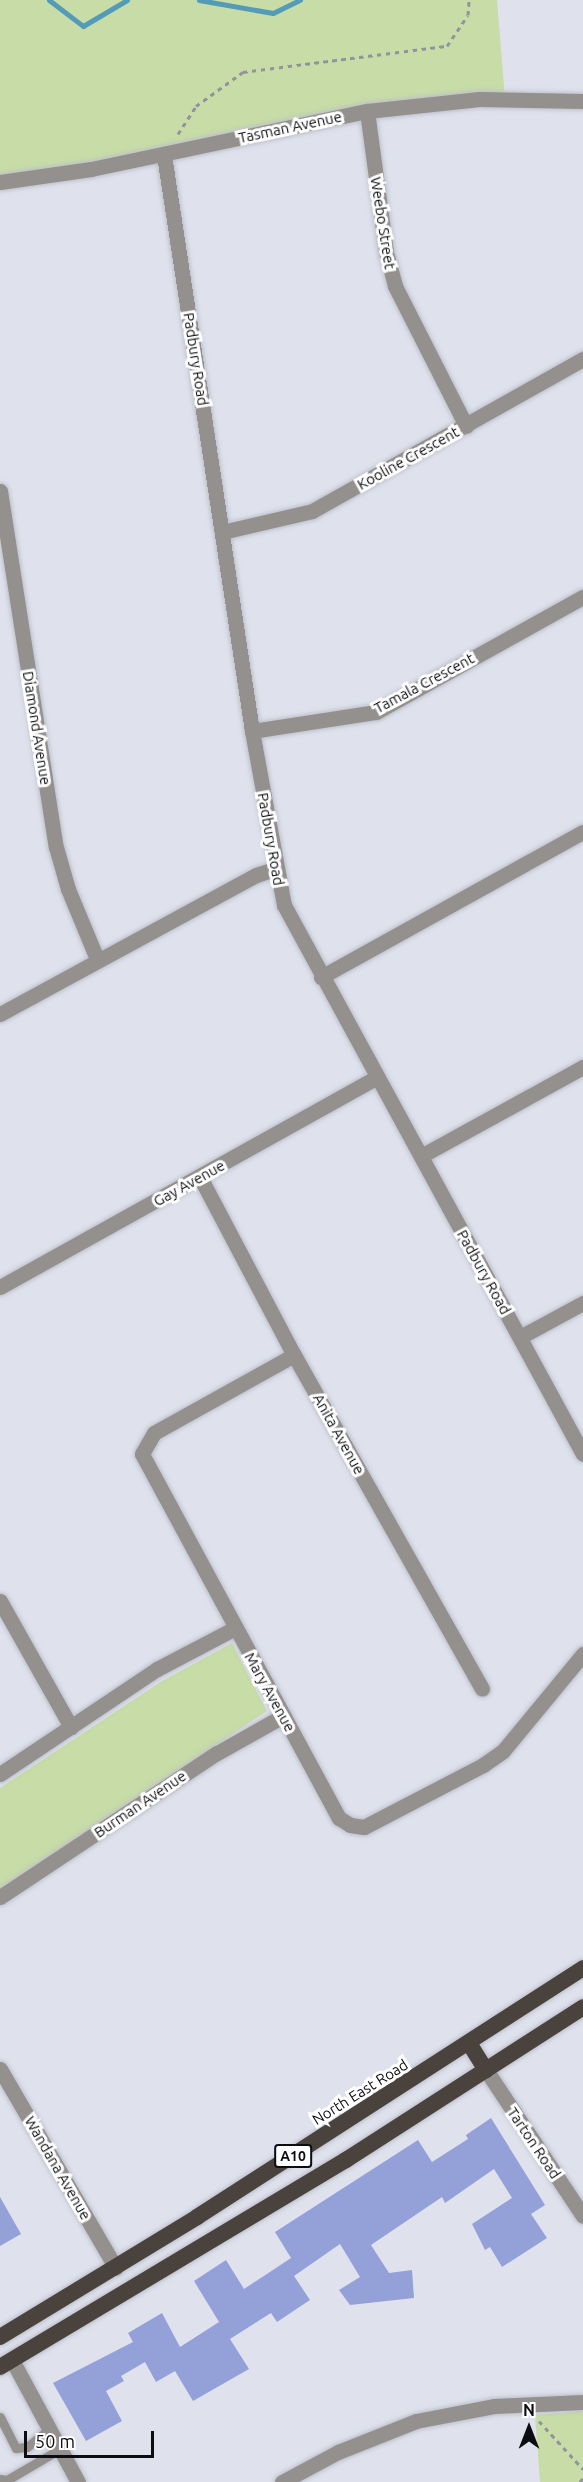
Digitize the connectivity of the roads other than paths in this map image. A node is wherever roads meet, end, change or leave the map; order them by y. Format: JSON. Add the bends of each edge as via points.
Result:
{"nodes":[{"id":1,"x":583,"y":101,"type":"edge"},
{"id":2,"x":367,"y":111,"type":"junction"},
{"id":3,"x":164,"y":155,"type":"junction"},
{"id":4,"x":0,"y":182,"type":"edge"},
{"id":5,"x":583,"y":359,"type":"edge"},
{"id":6,"x":466,"y":426,"type":"junction"},
{"id":7,"x":0,"y":491,"type":"edge"},
{"id":8,"x":222,"y":532,"type":"junction"},
{"id":9,"x":583,"y":597,"type":"edge"},
{"id":10,"x":252,"y":731,"type":"junction"},
{"id":11,"x":583,"y":832,"type":"edge"},
{"id":12,"x":274,"y":869,"type":"junction"},
{"id":13,"x":97,"y":959,"type":"junction"},
{"id":14,"x":321,"y":977,"type":"junction"},
{"id":15,"x":0,"y":1014,"type":"edge"},
{"id":16,"x":583,"y":1067,"type":"edge"},
{"id":17,"x":377,"y":1077,"type":"junction"},
{"id":18,"x":421,"y":1156,"type":"junction"},
{"id":19,"x":200,"y":1178,"type":"junction"},
{"id":20,"x":0,"y":1287,"type":"edge"},
{"id":21,"x":583,"y":1303,"type":"edge"},
{"id":22,"x":519,"y":1337,"type":"junction"},
{"id":23,"x":294,"y":1355,"type":"junction"},
{"id":24,"x":583,"y":1454,"type":"edge"},
{"id":25,"x":0,"y":1601,"type":"edge"},
{"id":26,"x":235,"y":1628,"type":"junction"},
{"id":27,"x":583,"y":1654,"type":"edge"},
{"id":28,"x":482,"y":1689,"type":"dead end"},
{"id":29,"x":284,"y":1716,"type":"junction"},
{"id":30,"x":71,"y":1727,"type":"junction"},
{"id":31,"x":0,"y":1774,"type":"edge"},
{"id":32,"x":0,"y":1897,"type":"edge"},
{"id":33,"x":583,"y":1968,"type":"edge"},
{"id":34,"x":583,"y":2007,"type":"edge"},
{"id":35,"x":469,"y":2043,"type":"junction"},
{"id":36,"x":0,"y":2069,"type":"edge"},
{"id":37,"x":486,"y":2070,"type":"junction"},
{"id":38,"x":583,"y":2216,"type":"edge"},
{"id":39,"x":116,"y":2268,"type":"junction"},
{"id":40,"x":131,"y":2291,"type":"junction"},
{"id":41,"x":0,"y":2337,"type":"edge"},
{"id":42,"x":6,"y":2364,"type":"edge"},
{"id":43,"x":583,"y":2402,"type":"edge"},
{"id":44,"x":0,"y":2417,"type":"edge"},
{"id":45,"x":49,"y":2429,"type":"junction"},
{"id":46,"x":60,"y":2449,"type":"junction"},
{"id":47,"x":0,"y":2479,"type":"edge"},
{"id":48,"x":78,"y":2482,"type":"edge"},
{"id":49,"x":282,"y":2482,"type":"edge"}],
"edges":[{"from":1,"to":2,"type":"street","name":"Tasman Avenue","via":[[479,99]]},
{"from":2,"to":3,"type":"street","name":"Tasman Avenue"},
{"from":2,"to":6,"type":"street","name":"Weebo Street","via":[[386,252],[395,286]]},
{"from":3,"to":4,"type":"street","name":"Tasman Avenue"},
{"from":3,"to":8,"type":"street","name":"Padbury Road"},
{"from":5,"to":6,"type":"street","name":"Kooline Crescent"},
{"from":6,"to":8,"type":"street","name":"Kooline Crescent","via":[[312,511]]},
{"from":7,"to":13,"type":"street","name":"Diamond Avenue","via":[[56,847],[68,890]]},
{"from":8,"to":10,"type":"street","name":"Padbury Road"},
{"from":9,"to":10,"type":"street","name":"Tamala Crescent","via":[[376,712]]},
{"from":10,"to":12,"type":"street","name":"Padbury Road"},
{"from":11,"to":14,"type":"street"},
{"from":12,"to":13,"type":"street"},
{"from":12,"to":14,"type":"street","name":"Padbury Road","via":[[284,905]]},
{"from":13,"to":15,"type":"street"},
{"from":14,"to":17,"type":"street","name":"Padbury Road"},
{"from":16,"to":18,"type":"street"},
{"from":17,"to":18,"type":"street","name":"Padbury Road"},
{"from":17,"to":19,"type":"street","name":"Gay Avenue"},
{"from":18,"to":22,"type":"street","name":"Padbury Road"},
{"from":19,"to":20,"type":"street","name":"Gay Avenue"},
{"from":19,"to":23,"type":"street","name":"Anita Avenue"},
{"from":21,"to":22,"type":"street"},
{"from":22,"to":24,"type":"street","name":"Padbury Road"},
{"from":23,"to":26,"type":"street","name":"Mary Avenue","via":[[154,1434],[142,1454]]},
{"from":23,"to":28,"type":"street","name":"Anita Avenue"},
{"from":25,"to":30,"type":"street"},
{"from":26,"to":29,"type":"street","name":"Mary Avenue"},
{"from":26,"to":30,"type":"street","via":[[157,1669]]},
{"from":27,"to":29,"type":"street","name":"Mary Avenue","via":[[503,1751],[364,1827],[339,1818]]},
{"from":29,"to":32,"type":"street","name":"Burman Avenue","via":[[217,1753]]},
{"from":30,"to":31,"type":"street"},
{"from":33,"to":35,"type":"highway","name":"North East Road","number":"A10"},
{"from":34,"to":37,"type":"highway","number":"A10"},
{"from":35,"to":37,"type":"highway"},
{"from":35,"to":39,"type":"highway","name":"North East Road","number":"A10"},
{"from":36,"to":39,"type":"street","name":"Wandana Avenue"},
{"from":37,"to":38,"type":"street","name":"Tarton Road"},
{"from":37,"to":40,"type":"highway","number":"A10"},
{"from":39,"to":40,"type":"highway"},
{"from":39,"to":41,"type":"highway","name":"North East Road","number":"A10"},
{"from":40,"to":42,"type":"highway","number":"A10"},
{"from":42,"to":45,"type":"street"},
{"from":43,"to":49,"type":"street","via":[[494,2406],[416,2421],[338,2452]]},
{"from":44,"to":45,"type":"lane","via":[[16,2448],[27,2446]]},
{"from":45,"to":46,"type":"street"},
{"from":46,"to":47,"type":"lane","via":[[7,2480]]},
{"from":46,"to":48,"type":"street"}]}
